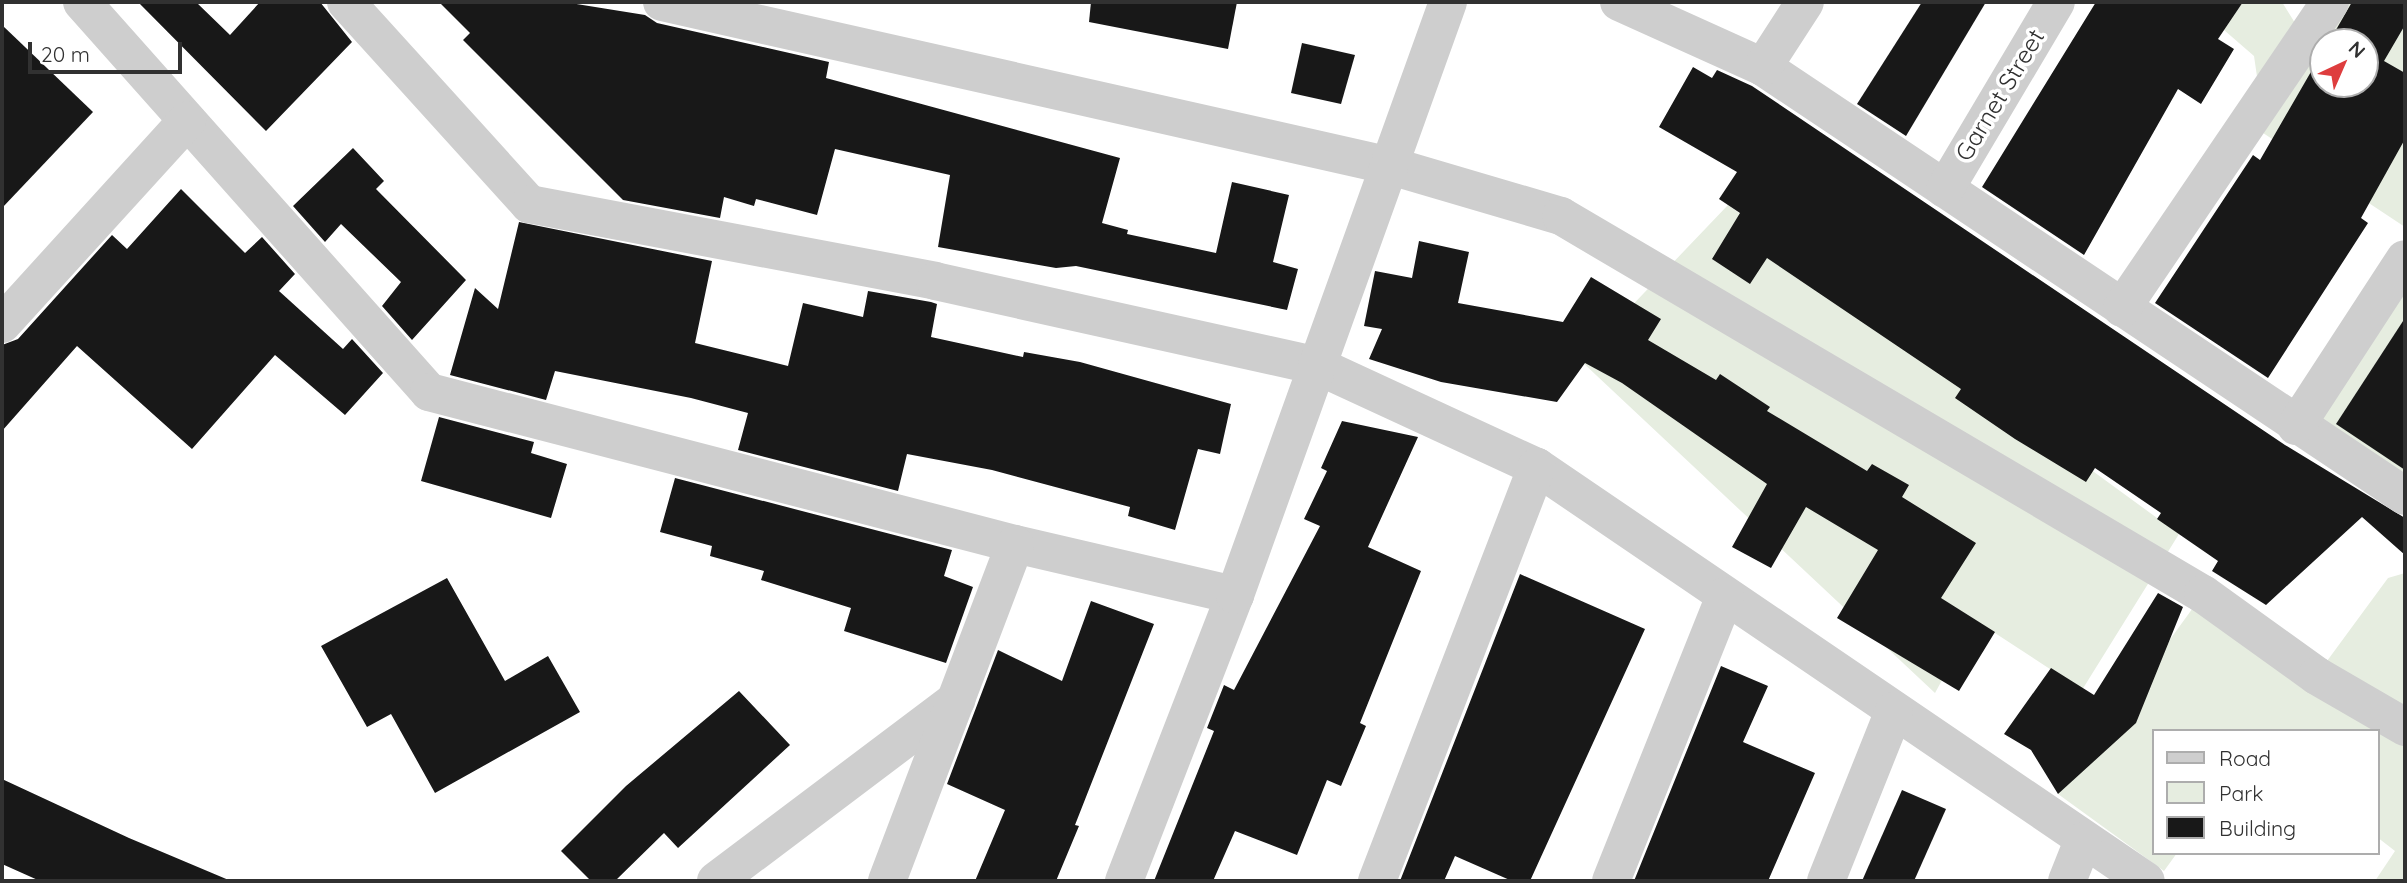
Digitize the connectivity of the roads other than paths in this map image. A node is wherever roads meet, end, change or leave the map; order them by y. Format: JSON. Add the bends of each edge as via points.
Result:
{"nodes":[{"id":1,"x":82,"y":2,"type":"edge"},
{"id":2,"x":346,"y":2,"type":"edge"},
{"id":3,"x":663,"y":2,"type":"edge"},
{"id":4,"x":1448,"y":2,"type":"edge"},
{"id":5,"x":1619,"y":2,"type":"edge"},
{"id":6,"x":1805,"y":2,"type":"edge"},
{"id":7,"x":2056,"y":2,"type":"edge"},
{"id":8,"x":2330,"y":2,"type":"edge"},
{"id":9,"x":1763,"y":67,"type":"junction"},
{"id":10,"x":187,"y":121,"type":"junction"},
{"id":11,"x":1391,"y":166,"type":"junction"},
{"id":12,"x":1945,"y":189,"type":"junction"},
{"id":13,"x":2405,"y":260,"type":"edge"},
{"id":14,"x":2122,"y":309,"type":"junction"},
{"id":15,"x":2,"y":324,"type":"edge"},
{"id":16,"x":1318,"y":366,"type":"junction"},
{"id":17,"x":2296,"y":426,"type":"junction"},
{"id":18,"x":1538,"y":467,"type":"junction"},
{"id":19,"x":2405,"y":496,"type":"edge"},
{"id":20,"x":1015,"y":544,"type":"junction"},
{"id":21,"x":1234,"y":595,"type":"junction"},
{"id":22,"x":1725,"y":596,"type":"junction"},
{"id":23,"x":956,"y":700,"type":"junction"},
{"id":24,"x":1894,"y":712,"type":"junction"},
{"id":25,"x":2405,"y":727,"type":"edge"},
{"id":26,"x":2083,"y":841,"type":"junction"},
{"id":27,"x":716,"y":881,"type":"edge"},
{"id":28,"x":887,"y":881,"type":"edge"},
{"id":29,"x":1124,"y":881,"type":"edge"},
{"id":30,"x":1377,"y":881,"type":"edge"},
{"id":31,"x":1611,"y":881,"type":"edge"},
{"id":32,"x":1826,"y":881,"type":"edge"},
{"id":33,"x":2067,"y":881,"type":"edge"},
{"id":34,"x":2146,"y":881,"type":"edge"}],
"edges":[{"from":1,"to":10,"type":"street"},
{"from":2,"to":16,"type":"street","via":[[529,204],[935,281]]},
{"from":3,"to":11,"type":"street"},
{"from":4,"to":11,"type":"street"},
{"from":5,"to":9,"type":"street"},
{"from":6,"to":9,"type":"street"},
{"from":7,"to":12,"type":"street","name":"Garnet Street"},
{"from":8,"to":14,"type":"street"},
{"from":9,"to":12,"type":"street"},
{"from":10,"to":15,"type":"street"},
{"from":10,"to":20,"type":"street","via":[[429,392]]},
{"from":11,"to":16,"type":"street"},
{"from":11,"to":25,"type":"street","via":[[1561,216],[2203,594],[2316,676]]},
{"from":12,"to":14,"type":"street"},
{"from":13,"to":17,"type":"street"},
{"from":14,"to":17,"type":"street"},
{"from":16,"to":18,"type":"street"},
{"from":16,"to":21,"type":"street"},
{"from":17,"to":19,"type":"street"},
{"from":18,"to":22,"type":"street"},
{"from":18,"to":30,"type":"street"},
{"from":20,"to":21,"type":"street"},
{"from":20,"to":23,"type":"street"},
{"from":21,"to":29,"type":"street"},
{"from":22,"to":24,"type":"street"},
{"from":22,"to":31,"type":"street"},
{"from":23,"to":27,"type":"street"},
{"from":23,"to":28,"type":"street"},
{"from":24,"to":26,"type":"street"},
{"from":24,"to":32,"type":"street"},
{"from":26,"to":33,"type":"street"},
{"from":26,"to":34,"type":"street"}]}
